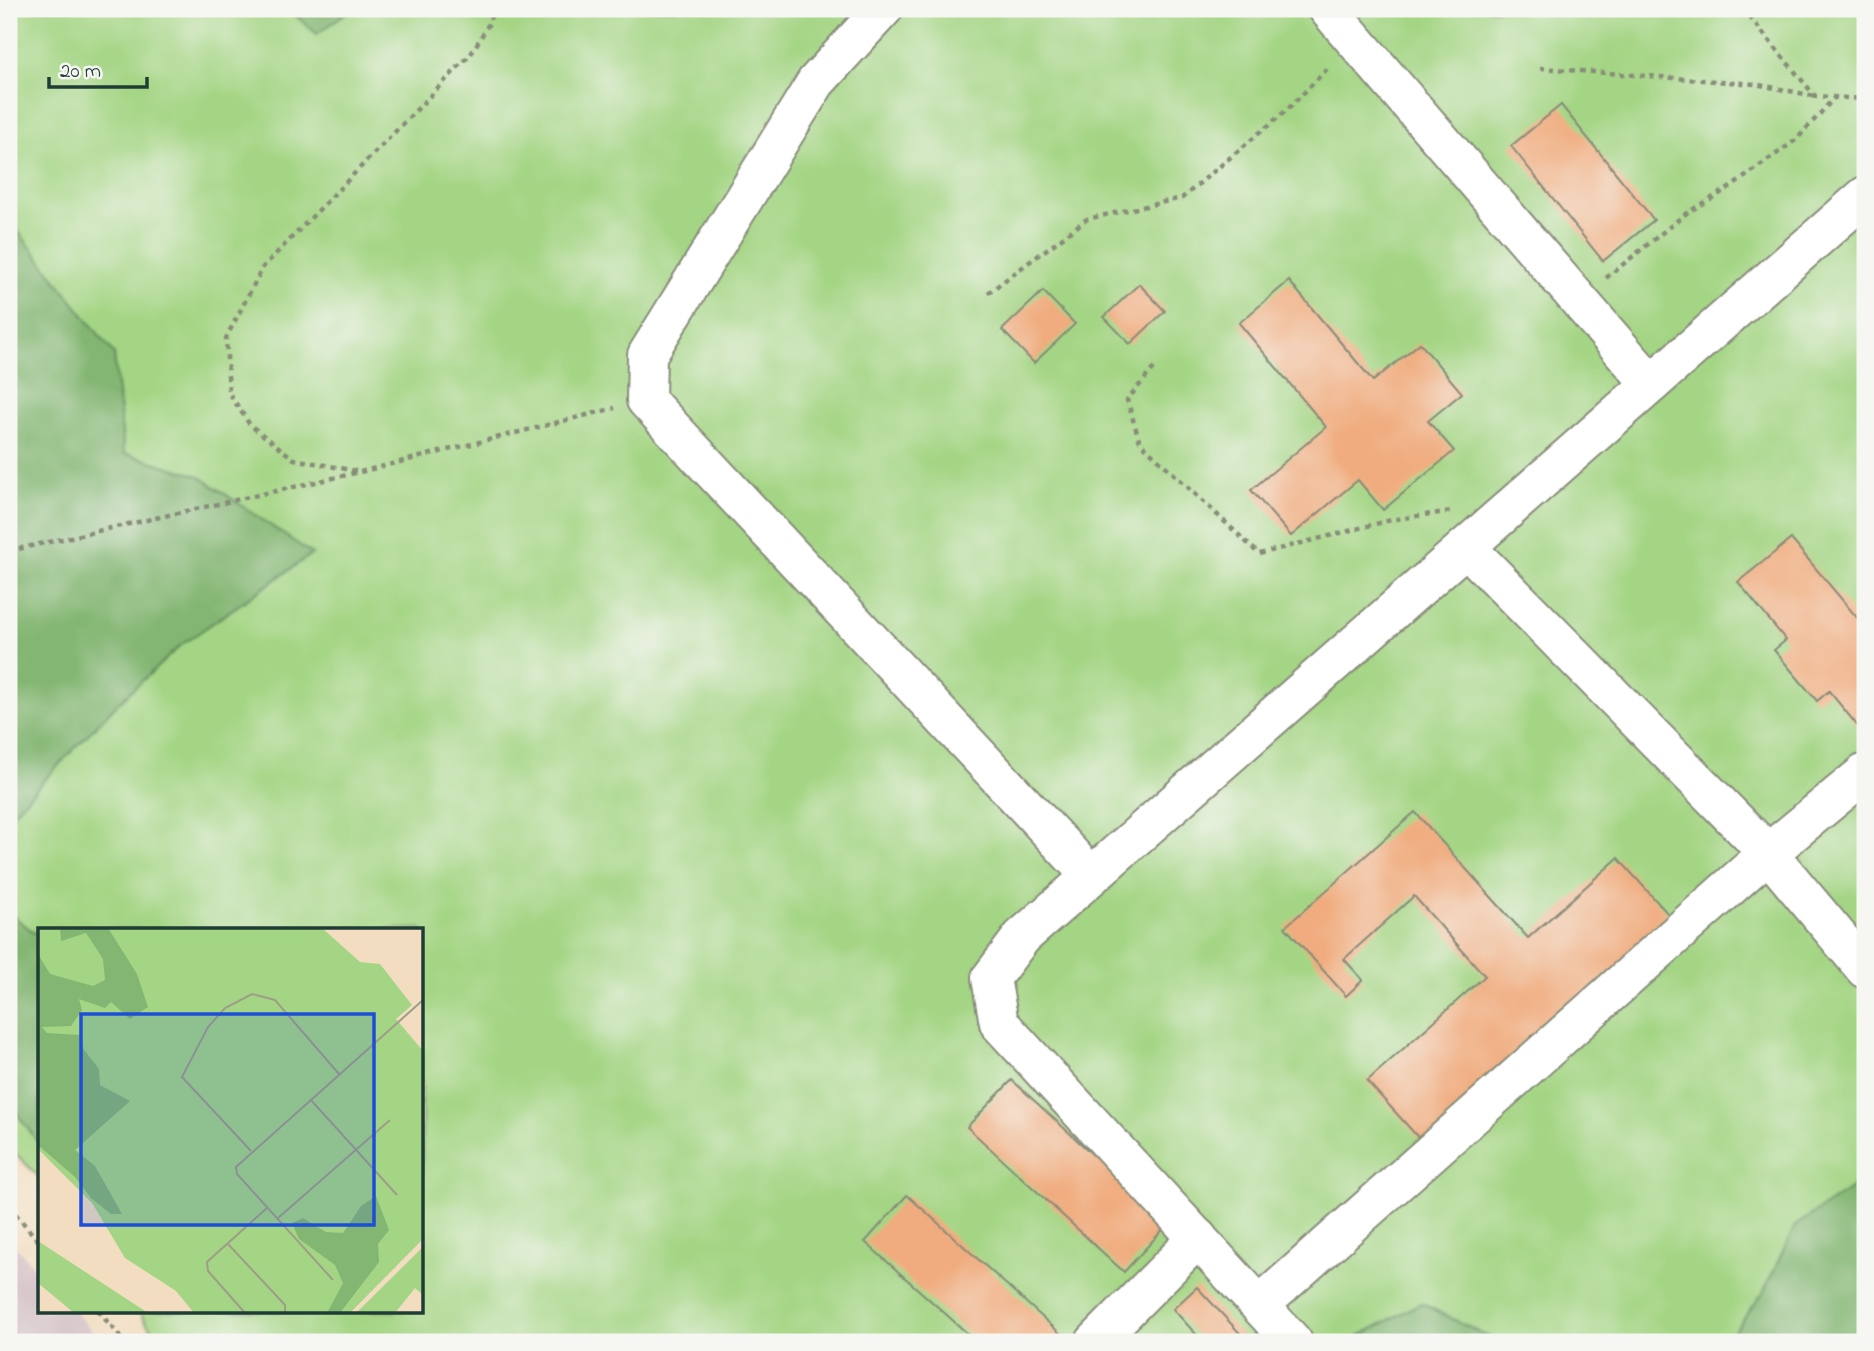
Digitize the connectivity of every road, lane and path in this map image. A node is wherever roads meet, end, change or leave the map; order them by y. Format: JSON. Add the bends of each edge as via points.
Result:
{"nodes":[{"id":1,"x":490,"y":9,"type":"edge"},
{"id":2,"x":497,"y":9,"type":"edge"},
{"id":3,"x":883,"y":9,"type":"edge"},
{"id":4,"x":1328,"y":9,"type":"edge"},
{"id":5,"x":1742,"y":9,"type":"edge"},
{"id":6,"x":491,"y":20,"type":"junction"},
{"id":7,"x":1370,"y":58,"type":"junction"},
{"id":8,"x":1540,"y":68,"type":"dead end"},
{"id":9,"x":1815,"y":96,"type":"junction"},
{"id":10,"x":1835,"y":97,"type":"junction"},
{"id":11,"x":1865,"y":99,"type":"edge"},
{"id":12,"x":1865,"y":196,"type":"edge"},
{"id":13,"x":988,"y":292,"type":"dead end"},
{"id":14,"x":1579,"y":300,"type":"junction"},
{"id":15,"x":1154,"y":368,"type":"dead end"},
{"id":16,"x":1651,"y":384,"type":"junction"},
{"id":17,"x":646,"y":400,"type":"junction"},
{"id":18,"x":360,"y":472,"type":"junction"},
{"id":19,"x":1464,"y":509,"type":"dead end"},
{"id":20,"x":1466,"y":547,"type":"junction"},
{"id":21,"x":9,"y":551,"type":"edge"},
{"id":22,"x":1865,"y":772,"type":"edge"},
{"id":23,"x":1768,"y":853,"type":"junction"},
{"id":24,"x":1091,"y":876,"type":"junction"},
{"id":25,"x":1865,"y":969,"type":"edge"},
{"id":26,"x":9,"y":1206,"type":"edge"},
{"id":27,"x":1198,"y":1238,"type":"junction"},
{"id":28,"x":38,"y":1240,"type":"edge"},
{"id":29,"x":1260,"y":1305,"type":"junction"},
{"id":30,"x":99,"y":1312,"type":"edge"},
{"id":31,"x":125,"y":1342,"type":"edge"},
{"id":32,"x":1095,"y":1342,"type":"edge"},
{"id":33,"x":1293,"y":1342,"type":"edge"}],
"edges":[{"from":1,"to":6,"type":"path"},
{"from":2,"to":6,"type":"path"},
{"from":3,"to":17,"type":"lane","via":[[816,82],[647,355]]},
{"from":4,"to":7,"type":"lane"},
{"from":5,"to":9,"type":"path"},
{"from":6,"to":18,"type":"path","via":[[471,54],[263,267],[226,338],[229,393],[250,425],[294,459]]},
{"from":7,"to":13,"type":"path","via":[[1326,69],[1288,109],[1182,198],[1087,219]]},
{"from":7,"to":14,"type":"lane"},
{"from":8,"to":9,"type":"path","via":[[1755,84]]},
{"from":9,"to":10,"type":"path"},
{"from":10,"to":11,"type":"path"},
{"from":10,"to":14,"type":"path","via":[[1797,138],[1688,212]]},
{"from":12,"to":16,"type":"lane"},
{"from":14,"to":16,"type":"lane"},
{"from":15,"to":19,"type":"path","via":[[1127,400],[1140,442],[1259,555],[1391,520]]},
{"from":16,"to":20,"type":"lane"},
{"from":17,"to":18,"type":"path"},
{"from":17,"to":24,"type":"lane"},
{"from":18,"to":21,"type":"path"},
{"from":20,"to":23,"type":"lane"},
{"from":20,"to":24,"type":"lane"},
{"from":22,"to":23,"type":"lane"},
{"from":23,"to":25,"type":"lane"},
{"from":23,"to":29,"type":"lane"},
{"from":24,"to":27,"type":"lane","via":[[1022,937],[991,978],[999,1023]]},
{"from":26,"to":28,"type":"path"},
{"from":27,"to":29,"type":"lane"},
{"from":27,"to":32,"type":"lane"},
{"from":29,"to":33,"type":"lane"},
{"from":30,"to":31,"type":"path"}]}
